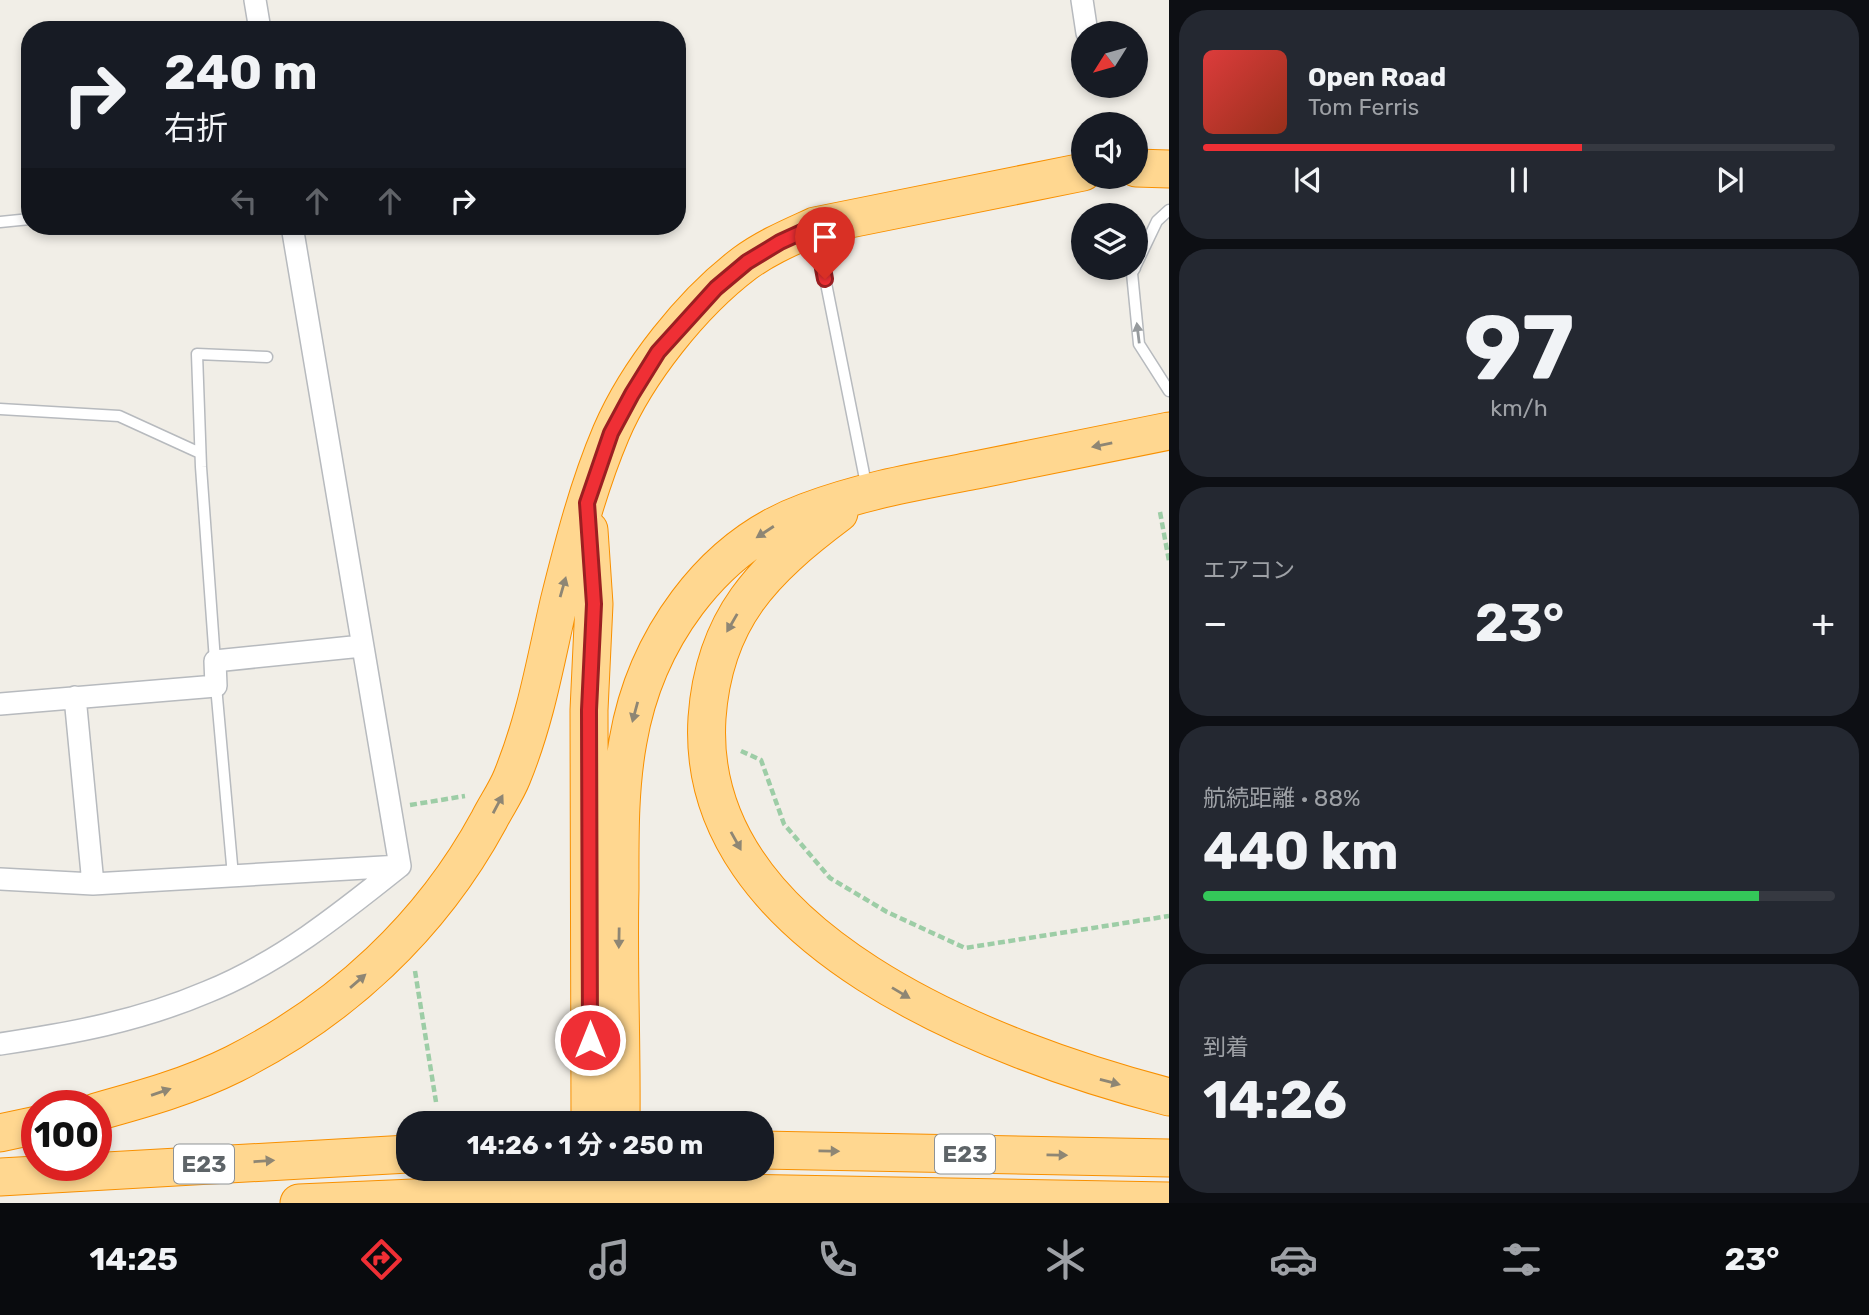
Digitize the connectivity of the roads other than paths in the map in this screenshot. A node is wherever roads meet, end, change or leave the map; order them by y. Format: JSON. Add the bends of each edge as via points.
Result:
{"nodes":[{"id":1,"x":255,"y":0,"type":"edge"},
{"id":2,"x":1082,"y":0,"type":"edge"},
{"id":3,"x":258,"y":21,"type":"edge"},
{"id":4,"x":1085,"y":21,"type":"edge"},
{"id":5,"x":1148,"y":169,"type":"edge"},
{"id":6,"x":1169,"y":169,"type":"edge"},
{"id":7,"x":1071,"y":174,"type":"edge"},
{"id":8,"x":1169,"y":210,"type":"edge"},
{"id":9,"x":21,"y":220,"type":"edge"},
{"id":10,"x":0,"y":222,"type":"edge"},
{"id":11,"x":815,"y":226,"type":"junction"},
{"id":12,"x":294,"y":235,"type":"edge"},
{"id":13,"x":1148,"y":239,"type":"edge"},
{"id":14,"x":1133,"y":280,"type":"edge"},
{"id":15,"x":267,"y":357,"type":"dead end"},
{"id":16,"x":1169,"y":391,"type":"edge"},
{"id":17,"x":0,"y":410,"type":"edge"},
{"id":18,"x":1169,"y":431,"type":"edge"},
{"id":19,"x":200,"y":453,"type":"junction"},
{"id":20,"x":867,"y":492,"type":"junction"},
{"id":21,"x":587,"y":503,"type":"junction"},
{"id":22,"x":362,"y":646,"type":"junction"},
{"id":23,"x":215,"y":661,"type":"junction"},
{"id":24,"x":216,"y":686,"type":"junction"},
{"id":25,"x":75,"y":697,"type":"junction"},
{"id":26,"x":0,"y":704,"type":"edge"},
{"id":27,"x":400,"y":866,"type":"junction"},
{"id":28,"x":233,"y":876,"type":"junction"},
{"id":29,"x":0,"y":879,"type":"edge"},
{"id":30,"x":93,"y":884,"type":"junction"},
{"id":31,"x":0,"y":1044,"type":"edge"},
{"id":32,"x":1169,"y":1097,"type":"edge"},
{"id":33,"x":112,"y":1107,"type":"edge"},
{"id":34,"x":590,"y":1111,"type":"edge"},
{"id":35,"x":621,"y":1111,"type":"edge"},
{"id":36,"x":21,"y":1128,"type":"edge"},
{"id":37,"x":0,"y":1133,"type":"edge"},
{"id":38,"x":774,"y":1150,"type":"edge"},
{"id":39,"x":396,"y":1154,"type":"edge"},
{"id":40,"x":1169,"y":1157,"type":"edge"},
{"id":41,"x":0,"y":1177,"type":"edge"},
{"id":42,"x":591,"y":1181,"type":"edge"},
{"id":43,"x":621,"y":1181,"type":"edge"},
{"id":44,"x":1155,"y":1201,"type":"edge"},
{"id":45,"x":299,"y":1203,"type":"edge"},
{"id":46,"x":592,"y":1203,"type":"edge"},
{"id":47,"x":621,"y":1203,"type":"edge"},
{"id":48,"x":1096,"y":1203,"type":"edge"}],
"edges":[{"from":1,"to":3,"type":"street"},
{"from":2,"to":4,"type":"street"},
{"from":5,"to":6,"type":"highway"},
{"from":7,"to":11,"type":"highway"},
{"from":8,"to":13,"type":"lane"},
{"from":9,"to":10,"type":"lane"},
{"from":11,"to":20,"type":"lane"},
{"from":11,"to":21,"type":"highway","via":[[747,262],[716,288],[658,352],[611,433]]},
{"from":12,"to":22,"type":"street"},
{"from":16,"to":14,"type":"lane","one_way":true,"via":[[1139,344]]},
{"from":15,"to":19,"type":"lane","via":[[197,354]]},
{"from":17,"to":19,"type":"lane","via":[[119,416]]},
{"from":18,"to":20,"type":"highway","one_way":true},
{"from":19,"to":23,"type":"lane"},
{"from":20,"to":32,"type":"highway","one_way":true,"via":[[769,571],[747,597],[726,634],[709,692],[706,741],[711,777],[735,840],[786,910],[824,943],[906,997],[1031,1055]]},
{"from":20,"to":35,"type":"highway","one_way":true,"via":[[804,512],[730,557],[688,601],[647,677],[628,739],[621,820]]},
{"from":33,"to":21,"type":"highway","one_way":true,"via":[[190,1083],[280,1039],[353,987],[421,921],[475,845],[511,780],[536,708],[559,601]]},
{"from":21,"to":34,"type":"highway","via":[[594,604],[589,710]]},
{"from":22,"to":23,"type":"street"},
{"from":22,"to":27,"type":"street"},
{"from":23,"to":24,"type":"street"},
{"from":24,"to":25,"type":"street"},
{"from":24,"to":28,"type":"lane"},
{"from":25,"to":26,"type":"street"},
{"from":25,"to":30,"type":"street"},
{"from":27,"to":28,"type":"street"},
{"from":27,"to":31,"type":"street","via":[[319,930],[209,992],[87,1030]]},
{"from":28,"to":30,"type":"street"},
{"from":29,"to":30,"type":"street"},
{"from":36,"to":37,"type":"highway"},
{"from":38,"to":40,"type":"highway","number":"E23","one_way":true},
{"from":41,"to":39,"type":"highway","number":"E23","one_way":true},
{"from":42,"to":46,"type":"highway"},
{"from":43,"to":47,"type":"highway"},
{"from":44,"to":45,"type":"highway","number":"E23","bridge":true,"via":[[685,1192]]},
{"from":44,"to":48,"type":"highway"}]}
